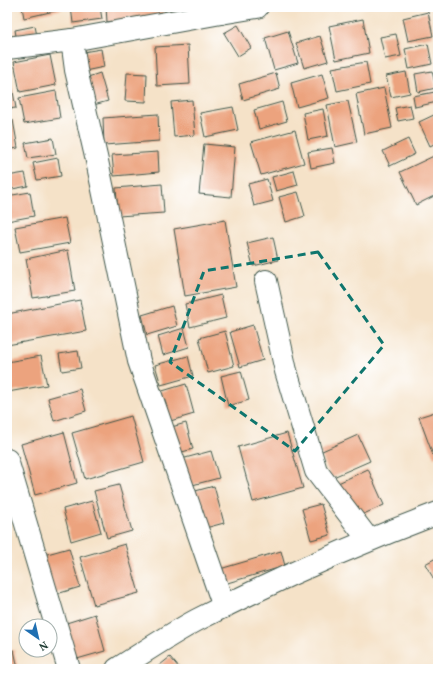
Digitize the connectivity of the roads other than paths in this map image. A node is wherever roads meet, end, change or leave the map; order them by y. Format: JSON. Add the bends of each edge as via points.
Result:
{"nodes":[{"id":1,"x":257,"y":7,"type":"edge"},
{"id":2,"x":218,"y":10,"type":"edge"},
{"id":3,"x":72,"y":40,"type":"junction"},
{"id":4,"x":7,"y":48,"type":"edge"},
{"id":5,"x":266,"y":281,"type":"dead end"},
{"id":6,"x":7,"y":460,"type":"edge"},
{"id":7,"x":438,"y":513,"type":"edge"},
{"id":8,"x":368,"y":539,"type":"junction"},
{"id":9,"x":224,"y":607,"type":"junction"},
{"id":10,"x":69,"y":669,"type":"edge"},
{"id":11,"x":117,"y":669,"type":"edge"}],
"edges":[{"from":1,"to":2,"type":"street"},
{"from":2,"to":3,"type":"street"},
{"from":3,"to":4,"type":"street"},
{"from":3,"to":9,"type":"street","via":[[76,70],[139,362]]},
{"from":5,"to":8,"type":"street","via":[[286,371],[316,471]]},
{"from":6,"to":10,"type":"street"},
{"from":7,"to":8,"type":"street"},
{"from":8,"to":9,"type":"street"},
{"from":9,"to":11,"type":"street"}]}
